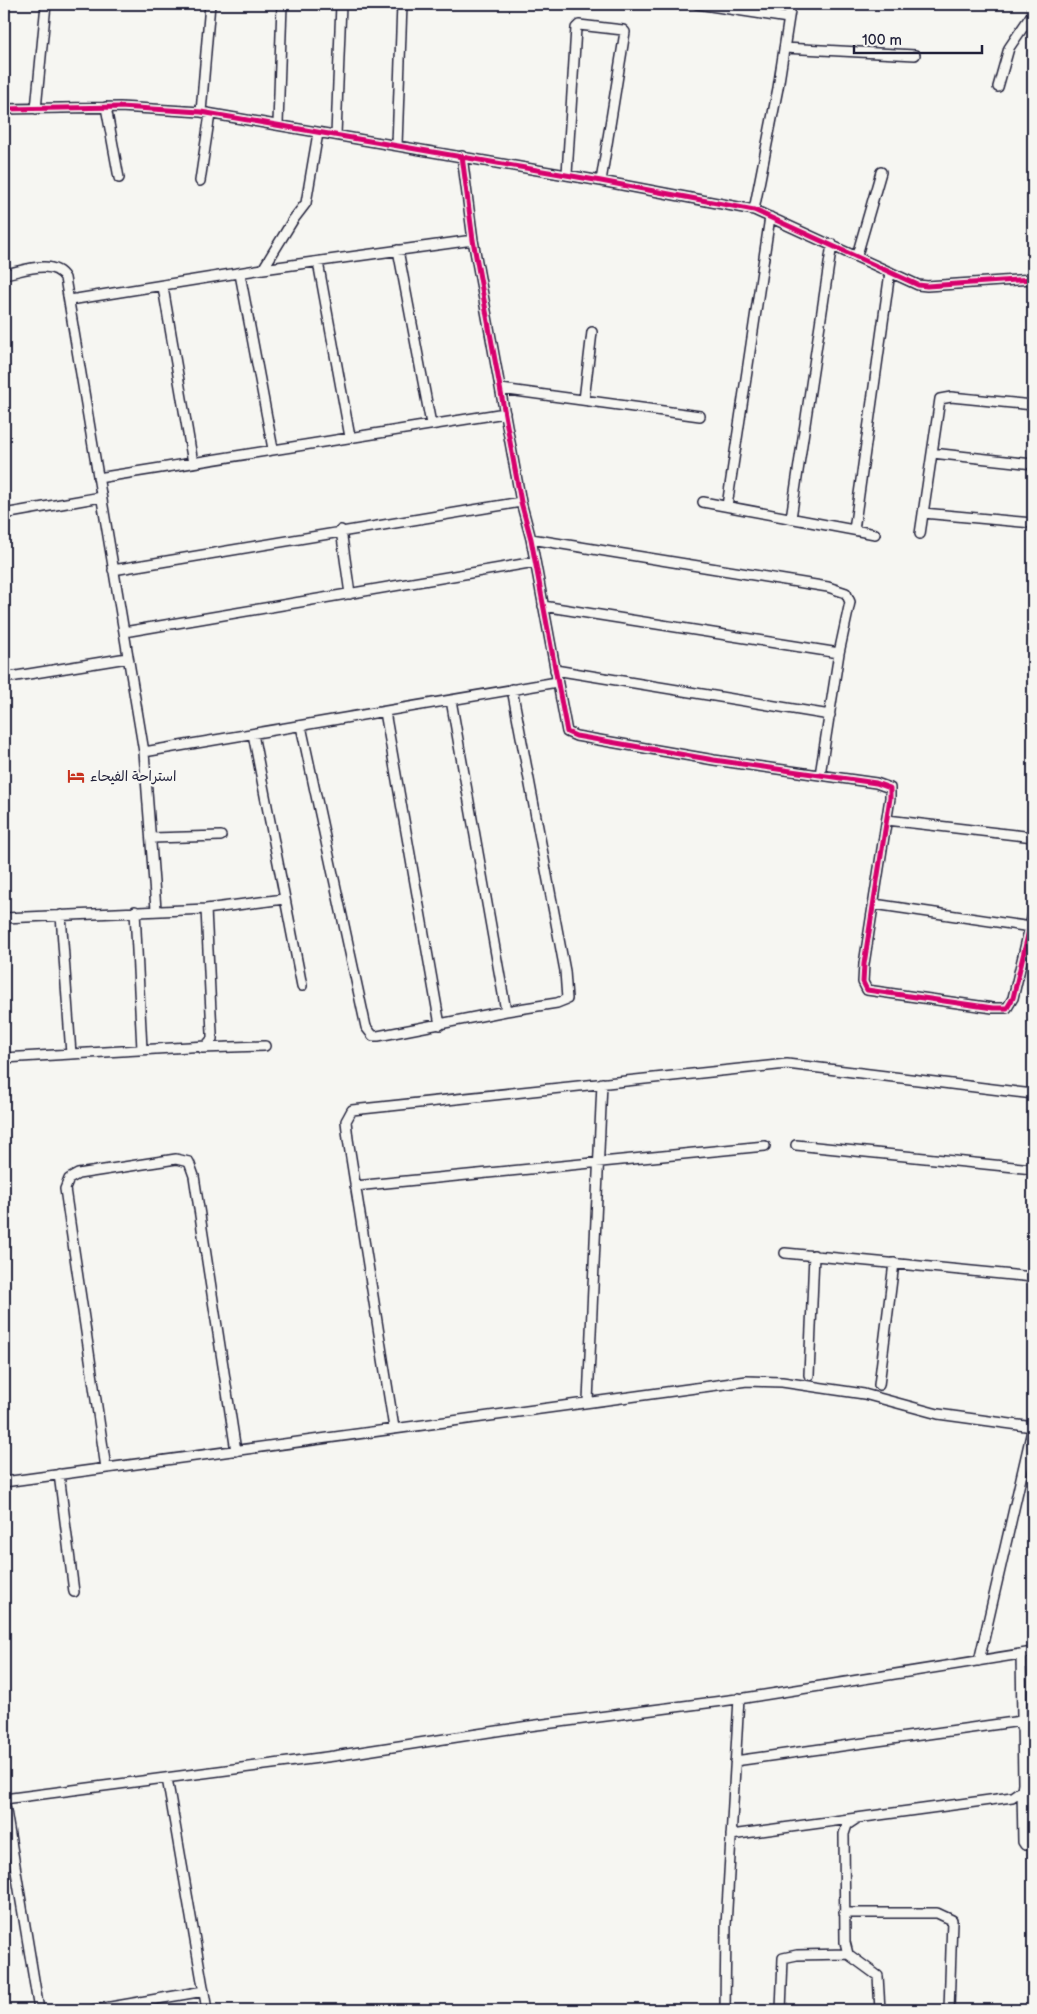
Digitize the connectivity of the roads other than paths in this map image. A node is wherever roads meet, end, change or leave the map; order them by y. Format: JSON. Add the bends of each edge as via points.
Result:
{"nodes":[{"id":1,"x":46,"y":4,"type":"edge"},
{"id":2,"x":210,"y":4,"type":"edge"},
{"id":3,"x":282,"y":4,"type":"edge"},
{"id":4,"x":341,"y":4,"type":"edge"},
{"id":5,"x":402,"y":4,"type":"edge"},
{"id":6,"x":697,"y":4,"type":"edge"},
{"id":7,"x":791,"y":4,"type":"edge"},
{"id":8,"x":1033,"y":4,"type":"edge"},
{"id":9,"x":788,"y":18,"type":"junction"},
{"id":10,"x":784,"y":48,"type":"junction"},
{"id":11,"x":915,"y":55,"type":"dead end"},
{"id":12,"x":998,"y":87,"type":"dead end"},
{"id":13,"x":106,"y":107,"type":"junction"},
{"id":14,"x":4,"y":109,"type":"edge"},
{"id":15,"x":36,"y":109,"type":"junction"},
{"id":16,"x":206,"y":113,"type":"junction"},
{"id":17,"x":278,"y":124,"type":"junction"},
{"id":18,"x":318,"y":132,"type":"junction"},
{"id":19,"x":336,"y":135,"type":"junction"},
{"id":20,"x":397,"y":145,"type":"junction"},
{"id":21,"x":462,"y":156,"type":"junction"},
{"id":22,"x":881,"y":172,"type":"dead end"},
{"id":23,"x":567,"y":174,"type":"junction"},
{"id":24,"x":119,"y":178,"type":"dead end"},
{"id":25,"x":200,"y":181,"type":"dead end"},
{"id":26,"x":601,"y":181,"type":"junction"},
{"id":27,"x":754,"y":210,"type":"junction"},
{"id":28,"x":770,"y":217,"type":"junction"},
{"id":29,"x":473,"y":240,"type":"junction"},
{"id":30,"x":832,"y":244,"type":"junction"},
{"id":31,"x":398,"y":250,"type":"junction"},
{"id":32,"x":857,"y":256,"type":"junction"},
{"id":33,"x":318,"y":262,"type":"junction"},
{"id":34,"x":263,"y":270,"type":"junction"},
{"id":35,"x":890,"y":272,"type":"junction"},
{"id":36,"x":4,"y":274,"type":"edge"},
{"id":37,"x":240,"y":274,"type":"junction"},
{"id":38,"x":1033,"y":279,"type":"edge"},
{"id":39,"x":162,"y":286,"type":"junction"},
{"id":40,"x":70,"y":300,"type":"junction"},
{"id":41,"x":592,"y":332,"type":"dead end"},
{"id":42,"x":501,"y":389,"type":"junction"},
{"id":43,"x":584,"y":400,"type":"junction"},
{"id":44,"x":1033,"y":405,"type":"edge"},
{"id":45,"x":505,"y":412,"type":"junction"},
{"id":46,"x":700,"y":416,"type":"dead end"},
{"id":47,"x":431,"y":424,"type":"junction"},
{"id":48,"x":350,"y":437,"type":"junction"},
{"id":49,"x":273,"y":449,"type":"junction"},
{"id":50,"x":932,"y":453,"type":"junction"},
{"id":51,"x":193,"y":462,"type":"junction"},
{"id":52,"x":1033,"y":464,"type":"edge"},
{"id":53,"x":98,"y":478,"type":"junction"},
{"id":54,"x":101,"y":497,"type":"junction"},
{"id":55,"x":521,"y":502,"type":"junction"},
{"id":56,"x":703,"y":502,"type":"dead end"},
{"id":57,"x":726,"y":506,"type":"junction"},
{"id":58,"x":923,"y":513,"type":"junction"},
{"id":59,"x":4,"y":514,"type":"edge"},
{"id":60,"x":791,"y":518,"type":"junction"},
{"id":61,"x":1033,"y":523,"type":"edge"},
{"id":62,"x":341,"y":530,"type":"junction"},
{"id":63,"x":854,"y":530,"type":"junction"},
{"id":64,"x":875,"y":534,"type":"dead end"},
{"id":65,"x":920,"y":534,"type":"dead end"},
{"id":66,"x":531,"y":540,"type":"junction"},
{"id":67,"x":535,"y":562,"type":"junction"},
{"id":68,"x":113,"y":570,"type":"junction"},
{"id":69,"x":350,"y":594,"type":"junction"},
{"id":70,"x":543,"y":606,"type":"junction"},
{"id":71,"x":124,"y":632,"type":"junction"},
{"id":72,"x":839,"y":653,"type":"junction"},
{"id":73,"x":128,"y":658,"type":"junction"},
{"id":74,"x":554,"y":670,"type":"junction"},
{"id":75,"x":4,"y":678,"type":"edge"},
{"id":76,"x":557,"y":682,"type":"junction"},
{"id":77,"x":512,"y":690,"type":"junction"},
{"id":78,"x":451,"y":700,"type":"junction"},
{"id":79,"x":385,"y":712,"type":"junction"},
{"id":80,"x":830,"y":715,"type":"junction"},
{"id":81,"x":301,"y":726,"type":"junction"},
{"id":82,"x":253,"y":734,"type":"junction"},
{"id":83,"x":144,"y":752,"type":"junction"},
{"id":84,"x":820,"y":776,"type":"junction"},
{"id":85,"x":887,"y":820,"type":"junction"},
{"id":86,"x":221,"y":836,"type":"dead end"},
{"id":87,"x":1033,"y":837,"type":"edge"},
{"id":88,"x":152,"y":838,"type":"junction"},
{"id":89,"x":284,"y":899,"type":"junction"},
{"id":90,"x":874,"y":904,"type":"junction"},
{"id":91,"x":156,"y":909,"type":"junction"},
{"id":92,"x":206,"y":909,"type":"junction"},
{"id":93,"x":134,"y":911,"type":"junction"},
{"id":94,"x":1033,"y":914,"type":"edge"},
{"id":95,"x":61,"y":915,"type":"junction"},
{"id":96,"x":4,"y":918,"type":"edge"},
{"id":97,"x":1030,"y":926,"type":"junction"},
{"id":98,"x":302,"y":986,"type":"dead end"},
{"id":99,"x":506,"y":1011,"type":"junction"},
{"id":100,"x":440,"y":1025,"type":"junction"},
{"id":101,"x":265,"y":1046,"type":"dead end"},
{"id":102,"x":199,"y":1048,"type":"junction"},
{"id":103,"x":142,"y":1049,"type":"junction"},
{"id":104,"x":71,"y":1054,"type":"junction"},
{"id":105,"x":4,"y":1058,"type":"edge"},
{"id":106,"x":602,"y":1083,"type":"junction"},
{"id":107,"x":1033,"y":1094,"type":"edge"},
{"id":108,"x":796,"y":1145,"type":"dead end"},
{"id":109,"x":765,"y":1146,"type":"dead end"},
{"id":110,"x":599,"y":1162,"type":"junction"},
{"id":111,"x":1033,"y":1169,"type":"edge"},
{"id":112,"x":355,"y":1186,"type":"junction"},
{"id":113,"x":785,"y":1252,"type":"dead end"},
{"id":114,"x":814,"y":1255,"type":"junction"},
{"id":115,"x":894,"y":1263,"type":"junction"},
{"id":116,"x":1033,"y":1277,"type":"edge"},
{"id":117,"x":809,"y":1375,"type":"dead end"},
{"id":118,"x":879,"y":1386,"type":"dead end"},
{"id":119,"x":588,"y":1401,"type":"junction"},
{"id":120,"x":1033,"y":1427,"type":"edge"},
{"id":121,"x":394,"y":1428,"type":"junction"},
{"id":122,"x":236,"y":1451,"type":"junction"},
{"id":123,"x":106,"y":1468,"type":"junction"},
{"id":124,"x":59,"y":1474,"type":"junction"},
{"id":125,"x":4,"y":1482,"type":"edge"},
{"id":126,"x":74,"y":1592,"type":"dead end"},
{"id":127,"x":1033,"y":1652,"type":"edge"},
{"id":128,"x":1021,"y":1654,"type":"junction"},
{"id":129,"x":978,"y":1661,"type":"junction"},
{"id":130,"x":738,"y":1698,"type":"junction"},
{"id":131,"x":1021,"y":1724,"type":"junction"},
{"id":132,"x":1033,"y":1726,"type":"edge"},
{"id":133,"x":735,"y":1761,"type":"junction"},
{"id":134,"x":167,"y":1778,"type":"junction"},
{"id":135,"x":1033,"y":1782,"type":"edge"},
{"id":136,"x":1022,"y":1786,"type":"junction"},
{"id":137,"x":4,"y":1799,"type":"edge"},
{"id":138,"x":856,"y":1819,"type":"junction"},
{"id":139,"x":731,"y":1835,"type":"junction"},
{"id":140,"x":1033,"y":1845,"type":"edge"},
{"id":141,"x":844,"y":1913,"type":"junction"},
{"id":142,"x":848,"y":1954,"type":"junction"},
{"id":143,"x":204,"y":1991,"type":"junction"},
{"id":144,"x":38,"y":2010,"type":"edge"},
{"id":145,"x":93,"y":2010,"type":"edge"},
{"id":146,"x":207,"y":2010,"type":"edge"},
{"id":147,"x":725,"y":2010,"type":"edge"},
{"id":148,"x":781,"y":2010,"type":"edge"},
{"id":149,"x":880,"y":2010,"type":"edge"},
{"id":150,"x":949,"y":2010,"type":"edge"}],
"edges":[{"from":1,"to":15,"type":"street"},
{"from":2,"to":16,"type":"street"},
{"from":3,"to":17,"type":"street"},
{"from":4,"to":19,"type":"street"},
{"from":5,"to":20,"type":"street"},
{"from":6,"to":9,"type":"street"},
{"from":7,"to":9,"type":"street"},
{"from":8,"to":12,"type":"street","via":[[1032,14],[1009,48]]},
{"from":9,"to":10,"type":"street"},
{"from":10,"to":11,"type":"street"},
{"from":10,"to":27,"type":"street"},
{"from":13,"to":15,"type":"street"},
{"from":13,"to":16,"type":"street"},
{"from":13,"to":24,"type":"street"},
{"from":14,"to":15,"type":"street"},
{"from":16,"to":17,"type":"street"},
{"from":16,"to":25,"type":"street"},
{"from":17,"to":18,"type":"street"},
{"from":18,"to":19,"type":"street"},
{"from":18,"to":34,"type":"street","via":[[306,203],[292,220]]},
{"from":19,"to":20,"type":"street"},
{"from":20,"to":21,"type":"street"},
{"from":21,"to":23,"type":"street"},
{"from":21,"to":29,"type":"street"},
{"from":22,"to":32,"type":"street"},
{"from":23,"to":26,"type":"street"},
{"from":23,"to":26,"type":"street","via":[[576,28],[579,24],[623,30]]},
{"from":26,"to":27,"type":"street"},
{"from":27,"to":28,"type":"street"},
{"from":28,"to":30,"type":"street"},
{"from":28,"to":57,"type":"street"},
{"from":29,"to":31,"type":"street"},
{"from":29,"to":42,"type":"street"},
{"from":30,"to":32,"type":"street"},
{"from":30,"to":60,"type":"street"},
{"from":31,"to":33,"type":"street"},
{"from":31,"to":47,"type":"street"},
{"from":32,"to":35,"type":"street"},
{"from":33,"to":34,"type":"street"},
{"from":33,"to":48,"type":"street"},
{"from":34,"to":37,"type":"street"},
{"from":35,"to":38,"type":"street","via":[[927,286]]},
{"from":35,"to":63,"type":"street"},
{"from":36,"to":40,"type":"street","via":[[56,268],[65,278]]},
{"from":37,"to":39,"type":"street"},
{"from":37,"to":49,"type":"street"},
{"from":39,"to":40,"type":"street"},
{"from":39,"to":51,"type":"street"},
{"from":40,"to":53,"type":"street"},
{"from":41,"to":43,"type":"street"},
{"from":42,"to":43,"type":"street"},
{"from":42,"to":45,"type":"street"},
{"from":43,"to":46,"type":"street"},
{"from":44,"to":50,"type":"street","via":[[944,397],[938,403]]},
{"from":45,"to":47,"type":"street"},
{"from":45,"to":55,"type":"street"},
{"from":47,"to":48,"type":"street"},
{"from":48,"to":49,"type":"street"},
{"from":49,"to":51,"type":"street"},
{"from":50,"to":52,"type":"street"},
{"from":50,"to":58,"type":"street"},
{"from":51,"to":53,"type":"street"},
{"from":53,"to":54,"type":"street"},
{"from":54,"to":59,"type":"street"},
{"from":54,"to":68,"type":"street"},
{"from":55,"to":62,"type":"street"},
{"from":55,"to":66,"type":"street"},
{"from":56,"to":57,"type":"street"},
{"from":57,"to":60,"type":"street"},
{"from":58,"to":61,"type":"street"},
{"from":58,"to":65,"type":"street"},
{"from":60,"to":63,"type":"street"},
{"from":62,"to":68,"type":"street"},
{"from":62,"to":69,"type":"street"},
{"from":63,"to":64,"type":"street"},
{"from":66,"to":67,"type":"street"},
{"from":66,"to":72,"type":"street","via":[[842,590],[850,602]]},
{"from":67,"to":69,"type":"street"},
{"from":67,"to":70,"type":"street"},
{"from":68,"to":71,"type":"street"},
{"from":69,"to":71,"type":"street"},
{"from":70,"to":72,"type":"street"},
{"from":70,"to":74,"type":"street"},
{"from":71,"to":73,"type":"street"},
{"from":72,"to":80,"type":"street"},
{"from":73,"to":75,"type":"street"},
{"from":73,"to":83,"type":"street"},
{"from":74,"to":76,"type":"street"},
{"from":74,"to":80,"type":"street"},
{"from":76,"to":77,"type":"street"},
{"from":76,"to":84,"type":"street","via":[[564,723],[570,734]]},
{"from":77,"to":78,"type":"street"},
{"from":77,"to":99,"type":"street","via":[[568,994],[562,1002]]},
{"from":78,"to":79,"type":"street"},
{"from":78,"to":99,"type":"street"},
{"from":79,"to":81,"type":"street"},
{"from":79,"to":100,"type":"street"},
{"from":80,"to":84,"type":"street"},
{"from":81,"to":82,"type":"street"},
{"from":81,"to":100,"type":"street","via":[[366,1027],[378,1036]]},
{"from":82,"to":83,"type":"street"},
{"from":82,"to":89,"type":"street"},
{"from":83,"to":88,"type":"street"},
{"from":84,"to":85,"type":"street","via":[[885,785],[891,793]]},
{"from":85,"to":87,"type":"street"},
{"from":85,"to":90,"type":"street"},
{"from":86,"to":88,"type":"street"},
{"from":88,"to":91,"type":"street"},
{"from":89,"to":92,"type":"street"},
{"from":89,"to":98,"type":"street"},
{"from":90,"to":97,"type":"street"},
{"from":90,"to":97,"type":"street","via":[[863,982],[873,993],[1007,1008],[1013,998]]},
{"from":91,"to":92,"type":"street"},
{"from":91,"to":93,"type":"street"},
{"from":92,"to":102,"type":"street","via":[[212,1039]]},
{"from":93,"to":95,"type":"street"},
{"from":93,"to":103,"type":"street"},
{"from":94,"to":97,"type":"street"},
{"from":95,"to":96,"type":"street"},
{"from":95,"to":104,"type":"street"},
{"from":99,"to":100,"type":"street"},
{"from":101,"to":102,"type":"street"},
{"from":102,"to":103,"type":"street"},
{"from":103,"to":104,"type":"street"},
{"from":104,"to":105,"type":"street"},
{"from":106,"to":107,"type":"street","via":[[787,1064]]},
{"from":106,"to":110,"type":"street"},
{"from":106,"to":112,"type":"street","via":[[352,1110],[346,1121]]},
{"from":108,"to":111,"type":"street"},
{"from":109,"to":110,"type":"street"},
{"from":110,"to":112,"type":"street"},
{"from":110,"to":119,"type":"street"},
{"from":112,"to":121,"type":"street"},
{"from":113,"to":114,"type":"street"},
{"from":114,"to":115,"type":"street"},
{"from":114,"to":117,"type":"street"},
{"from":115,"to":116,"type":"street"},
{"from":115,"to":118,"type":"street"},
{"from":119,"to":120,"type":"street","via":[[764,1380],[864,1394],[938,1414]]},
{"from":119,"to":121,"type":"street"},
{"from":120,"to":129,"type":"street"},
{"from":121,"to":122,"type":"street"},
{"from":122,"to":123,"type":"street"},
{"from":122,"to":123,"type":"street","via":[[194,1176],[189,1162],[176,1159],[78,1174],[69,1178],[65,1190]]},
{"from":123,"to":124,"type":"street"},
{"from":124,"to":125,"type":"street"},
{"from":124,"to":126,"type":"street"},
{"from":127,"to":128,"type":"street"},
{"from":128,"to":129,"type":"street"},
{"from":128,"to":131,"type":"street"},
{"from":129,"to":130,"type":"street"},
{"from":130,"to":133,"type":"street"},
{"from":130,"to":134,"type":"street"},
{"from":131,"to":132,"type":"street"},
{"from":131,"to":133,"type":"street"},
{"from":131,"to":136,"type":"street"},
{"from":133,"to":139,"type":"street"},
{"from":134,"to":137,"type":"street"},
{"from":134,"to":143,"type":"street"},
{"from":135,"to":136,"type":"street"},
{"from":136,"to":138,"type":"street","via":[[1012,1797],[999,1800]]},
{"from":136,"to":140,"type":"street","via":[[1023,1842]]},
{"from":137,"to":144,"type":"street"},
{"from":138,"to":139,"type":"street"},
{"from":138,"to":141,"type":"street","via":[[847,1825],[844,1834]]},
{"from":139,"to":147,"type":"street"},
{"from":141,"to":142,"type":"street"},
{"from":141,"to":150,"type":"street","via":[[937,1913],[952,1920]]},
{"from":142,"to":148,"type":"street","via":[[783,1958]]},
{"from":142,"to":149,"type":"street","via":[[878,1976]]},
{"from":143,"to":145,"type":"street"},
{"from":143,"to":146,"type":"street"}]}
